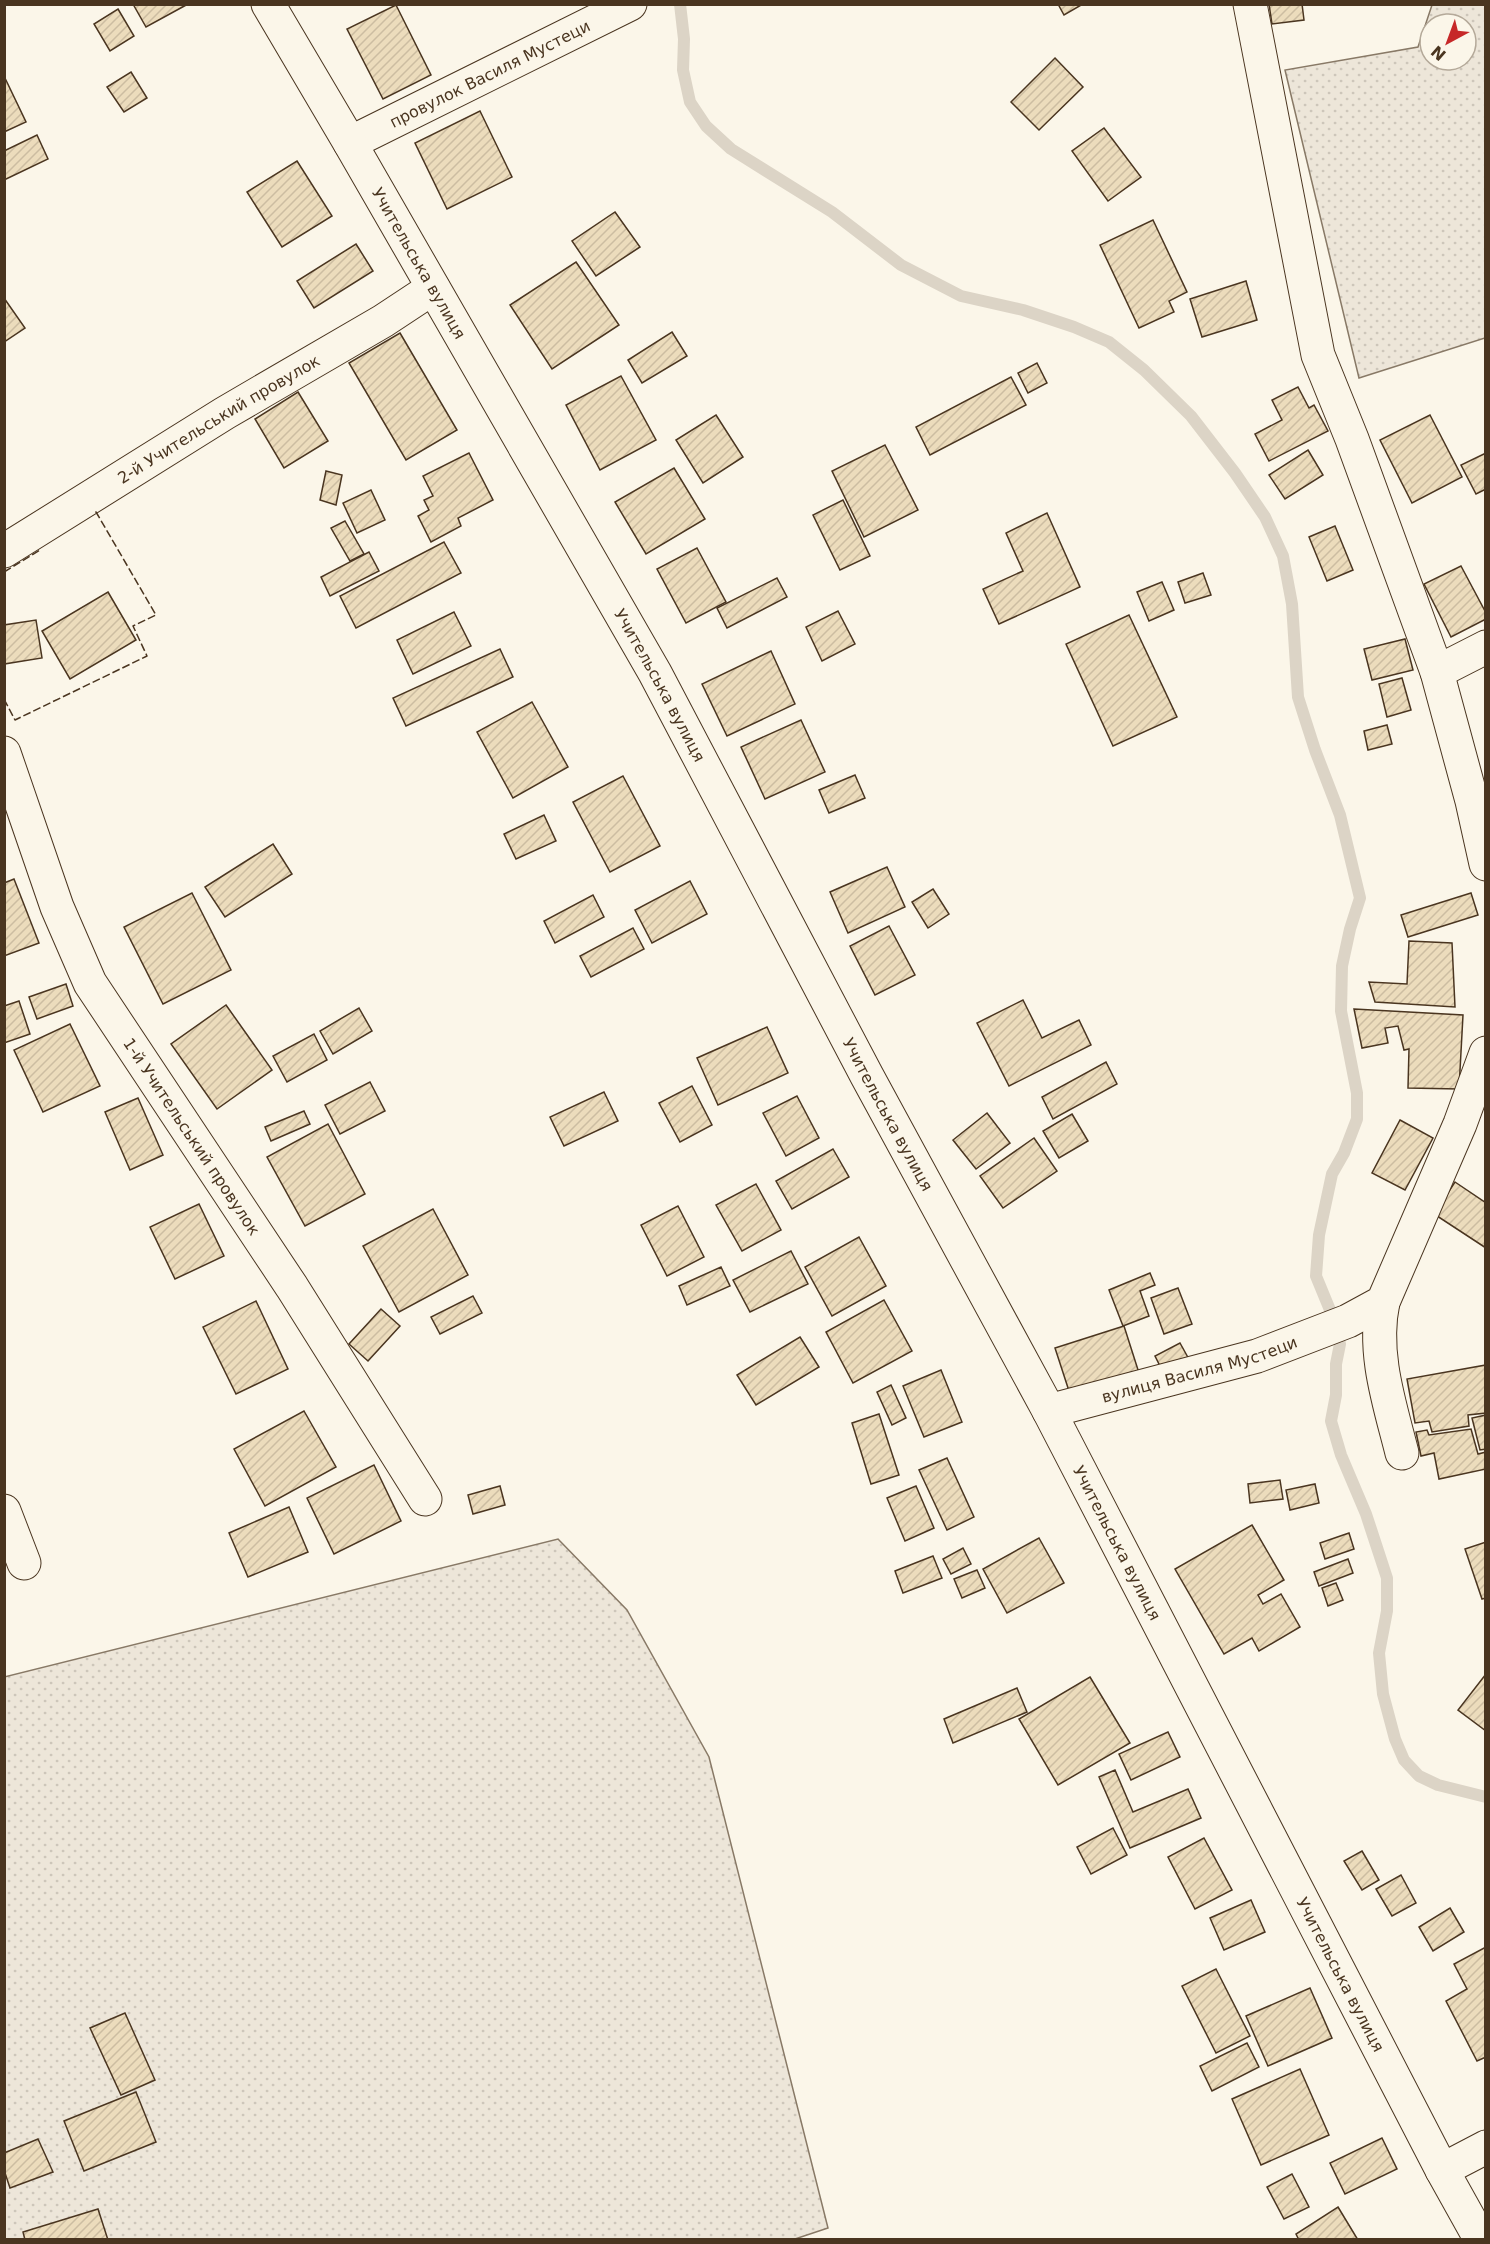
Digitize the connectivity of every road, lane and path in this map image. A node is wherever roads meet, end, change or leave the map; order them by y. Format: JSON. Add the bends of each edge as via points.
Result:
{"nodes":[{"id":1,"x":268,"y":4,"type":"edge"},
{"id":2,"x":630,"y":4,"type":"edge"},
{"id":3,"x":1250,"y":4,"type":"edge"},
{"id":4,"x":350,"y":143,"type":"junction"},
{"id":5,"x":433,"y":288,"type":"junction"},
{"id":6,"x":4,"y":551,"type":"edge"},
{"id":7,"x":1485,"y":647,"type":"edge"},
{"id":8,"x":1437,"y":672,"type":"junction"},
{"id":9,"x":4,"y":753,"type":"edge"},
{"id":10,"x":1485,"y":864,"type":"edge"},
{"id":11,"x":1485,"y":1053,"type":"edge"},
{"id":12,"x":1383,"y":1302,"type":"junction"},
{"id":13,"x":1049,"y":1412,"type":"junction"},
{"id":14,"x":1402,"y":1454,"type":"dead end"},
{"id":15,"x":424,"y":1499,"type":"dead end"},
{"id":16,"x":4,"y":1511,"type":"edge"},
{"id":17,"x":24,"y":1563,"type":"dead end"},
{"id":18,"x":1485,"y":2147,"type":"edge"},
{"id":19,"x":1442,"y":2170,"type":"junction"},
{"id":20,"x":1481,"y":2240,"type":"edge"}],
"edges":[{"from":1,"to":4,"type":"street","name":"Учительська вулиця"},
{"from":2,"to":4,"type":"street","name":"провулок Василя Мустеци"},
{"from":3,"to":8,"type":"street","via":[[1318,356]]},
{"from":4,"to":5,"type":"street","name":"Учительська вулиця"},
{"from":5,"to":6,"type":"street","name":"2-й Учительський провулок"},
{"from":5,"to":13,"type":"street","name":"Учительська вулиця","via":[[655,674]]},
{"from":7,"to":8,"type":"street"},
{"from":8,"to":10,"type":"street"},
{"from":9,"to":15,"type":"street","name":"1-й Учительський провулок","via":[[57,907],[90,983],[292,1287]]},
{"from":11,"to":12,"type":"street","via":[[1460,1124]]},
{"from":12,"to":13,"type":"street","name":"вулиця Василя Мустеци","via":[[1257,1356]]},
{"from":12,"to":14,"type":"street","via":[[1380,1351]]},
{"from":13,"to":19,"type":"street","name":"Учительська вулиця"},
{"from":16,"to":17,"type":"street"},
{"from":18,"to":19,"type":"street"},
{"from":19,"to":20,"type":"street","name":"Учительська вулиця"}]}
